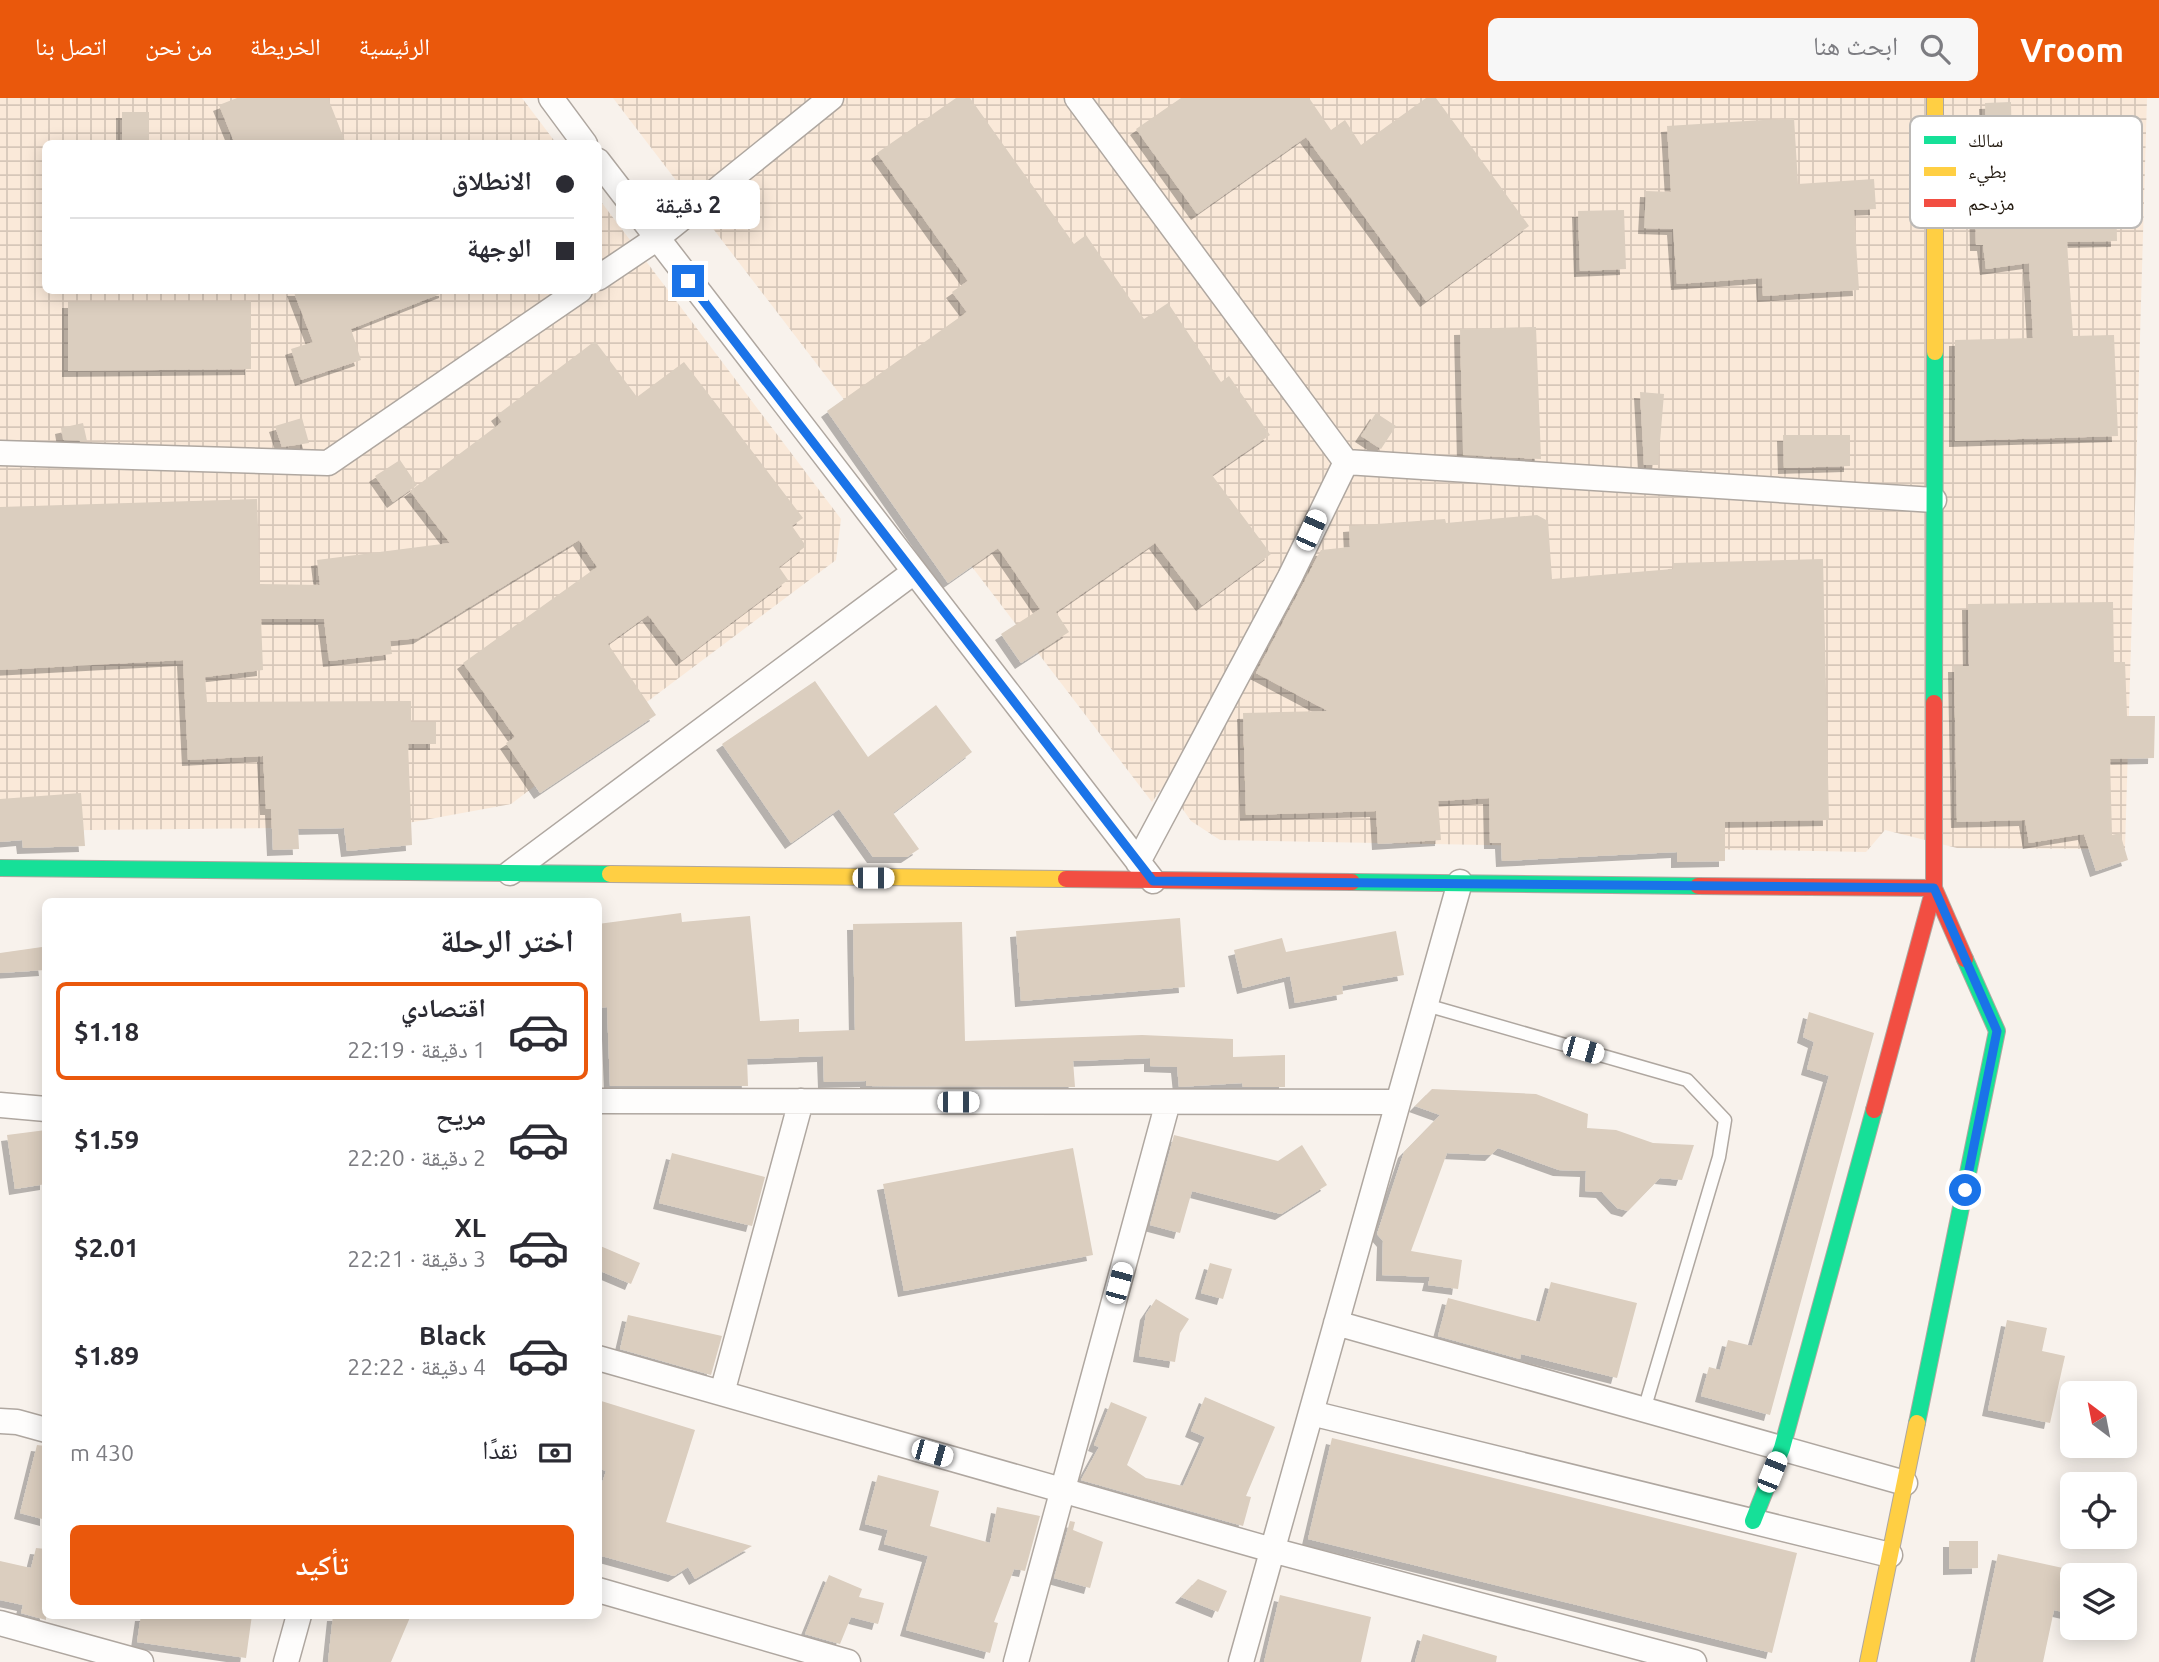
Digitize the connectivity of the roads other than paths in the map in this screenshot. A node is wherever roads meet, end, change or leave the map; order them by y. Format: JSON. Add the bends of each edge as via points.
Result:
{"nodes":[{"id":1,"x":551,"y":98,"type":"edge"},
{"id":2,"x":831,"y":98,"type":"edge"},
{"id":3,"x":1077,"y":98,"type":"edge"},
{"id":4,"x":1935,"y":98,"type":"edge"},
{"id":5,"x":1935,"y":116,"type":"edge"},
{"id":6,"x":582,"y":140,"type":"edge"},
{"id":7,"x":602,"y":167,"type":"edge"},
{"id":8,"x":1935,"y":228,"type":"edge"},
{"id":9,"x":656,"y":239,"type":"junction"},
{"id":10,"x":602,"y":275,"type":"edge"},
{"id":11,"x":574,"y":294,"type":"edge"},
{"id":12,"x":0,"y":453,"type":"edge"},
{"id":13,"x":1346,"y":462,"type":"junction"},
{"id":14,"x":1934,"y":499,"type":"junction"},
{"id":15,"x":914,"y":572,"type":"junction"},
{"id":16,"x":0,"y":868,"type":"edge"},
{"id":17,"x":1146,"y":872,"type":"junction"},
{"id":18,"x":509,"y":873,"type":"junction"},
{"id":19,"x":1460,"y":882,"type":"junction"},
{"id":20,"x":1934,"y":888,"type":"junction"},
{"id":21,"x":1426,"y":1005,"type":"junction"},
{"id":22,"x":602,"y":1101,"type":"edge"},
{"id":23,"x":801,"y":1101,"type":"junction"},
{"id":24,"x":1168,"y":1102,"type":"junction"},
{"id":25,"x":1398,"y":1102,"type":"junction"},
{"id":26,"x":0,"y":1105,"type":"edge"},
{"id":27,"x":42,"y":1109,"type":"edge"},
{"id":28,"x":1336,"y":1323,"type":"junction"},
{"id":29,"x":602,"y":1360,"type":"edge"},
{"id":30,"x":722,"y":1393,"type":"junction"},
{"id":31,"x":1644,"y":1410,"type":"junction"},
{"id":32,"x":1311,"y":1413,"type":"junction"},
{"id":33,"x":0,"y":1421,"type":"edge"},
{"id":34,"x":42,"y":1429,"type":"edge"},
{"id":35,"x":1782,"y":1448,"type":"junction"},
{"id":36,"x":1905,"y":1483,"type":"junction"},
{"id":37,"x":1063,"y":1490,"type":"junction"},
{"id":38,"x":1753,"y":1521,"type":"junction"},
{"id":39,"x":1272,"y":1550,"type":"junction"},
{"id":40,"x":1890,"y":1555,"type":"junction"},
{"id":41,"x":602,"y":1591,"type":"edge"},
{"id":42,"x":298,"y":1619,"type":"edge"},
{"id":43,"x":0,"y":1623,"type":"edge"},
{"id":44,"x":141,"y":1662,"type":"edge"},
{"id":45,"x":286,"y":1662,"type":"edge"},
{"id":46,"x":848,"y":1662,"type":"edge"},
{"id":47,"x":1016,"y":1662,"type":"edge"},
{"id":48,"x":1241,"y":1662,"type":"edge"},
{"id":49,"x":1694,"y":1662,"type":"edge"},
{"id":50,"x":1868,"y":1662,"type":"edge"}],
"edges":[{"from":1,"to":6,"type":"street"},
{"from":2,"to":9,"type":"street"},
{"from":3,"to":13,"type":"street"},
{"from":4,"to":5,"type":"street"},
{"from":7,"to":9,"type":"street"},
{"from":8,"to":14,"type":"street"},
{"from":9,"to":10,"type":"street"},
{"from":9,"to":15,"type":"street"},
{"from":11,"to":12,"type":"street","via":[[328,463]]},
{"from":13,"to":14,"type":"street"},
{"from":13,"to":17,"type":"street"},
{"from":14,"to":20,"type":"street"},
{"from":15,"to":17,"type":"street"},
{"from":15,"to":18,"type":"street"},
{"from":16,"to":18,"type":"street"},
{"from":17,"to":18,"type":"street"},
{"from":17,"to":19,"type":"street"},
{"from":19,"to":20,"type":"street"},
{"from":19,"to":21,"type":"street"},
{"from":20,"to":35,"type":"street"},
{"from":20,"to":36,"type":"street","via":[[1997,1031]]},
{"from":21,"to":25,"type":"street"},
{"from":21,"to":31,"type":"lane","via":[[1687,1080],[1725,1121],[1719,1157]]},
{"from":22,"to":23,"type":"street"},
{"from":23,"to":24,"type":"street"},
{"from":23,"to":30,"type":"street"},
{"from":24,"to":25,"type":"street"},
{"from":24,"to":37,"type":"street"},
{"from":25,"to":28,"type":"street"},
{"from":26,"to":27,"type":"street"},
{"from":28,"to":31,"type":"street"},
{"from":28,"to":32,"type":"street"},
{"from":29,"to":30,"type":"street"},
{"from":30,"to":37,"type":"street"},
{"from":31,"to":35,"type":"street"},
{"from":32,"to":38,"type":"street"},
{"from":32,"to":39,"type":"street"},
{"from":33,"to":34,"type":"street"},
{"from":35,"to":36,"type":"street"},
{"from":35,"to":38,"type":"street"},
{"from":36,"to":40,"type":"street"},
{"from":37,"to":39,"type":"street"},
{"from":37,"to":47,"type":"street"},
{"from":38,"to":40,"type":"street"},
{"from":39,"to":48,"type":"street"},
{"from":39,"to":49,"type":"street"},
{"from":40,"to":50,"type":"street"},
{"from":41,"to":46,"type":"street"},
{"from":42,"to":45,"type":"street"},
{"from":43,"to":44,"type":"street"}]}
